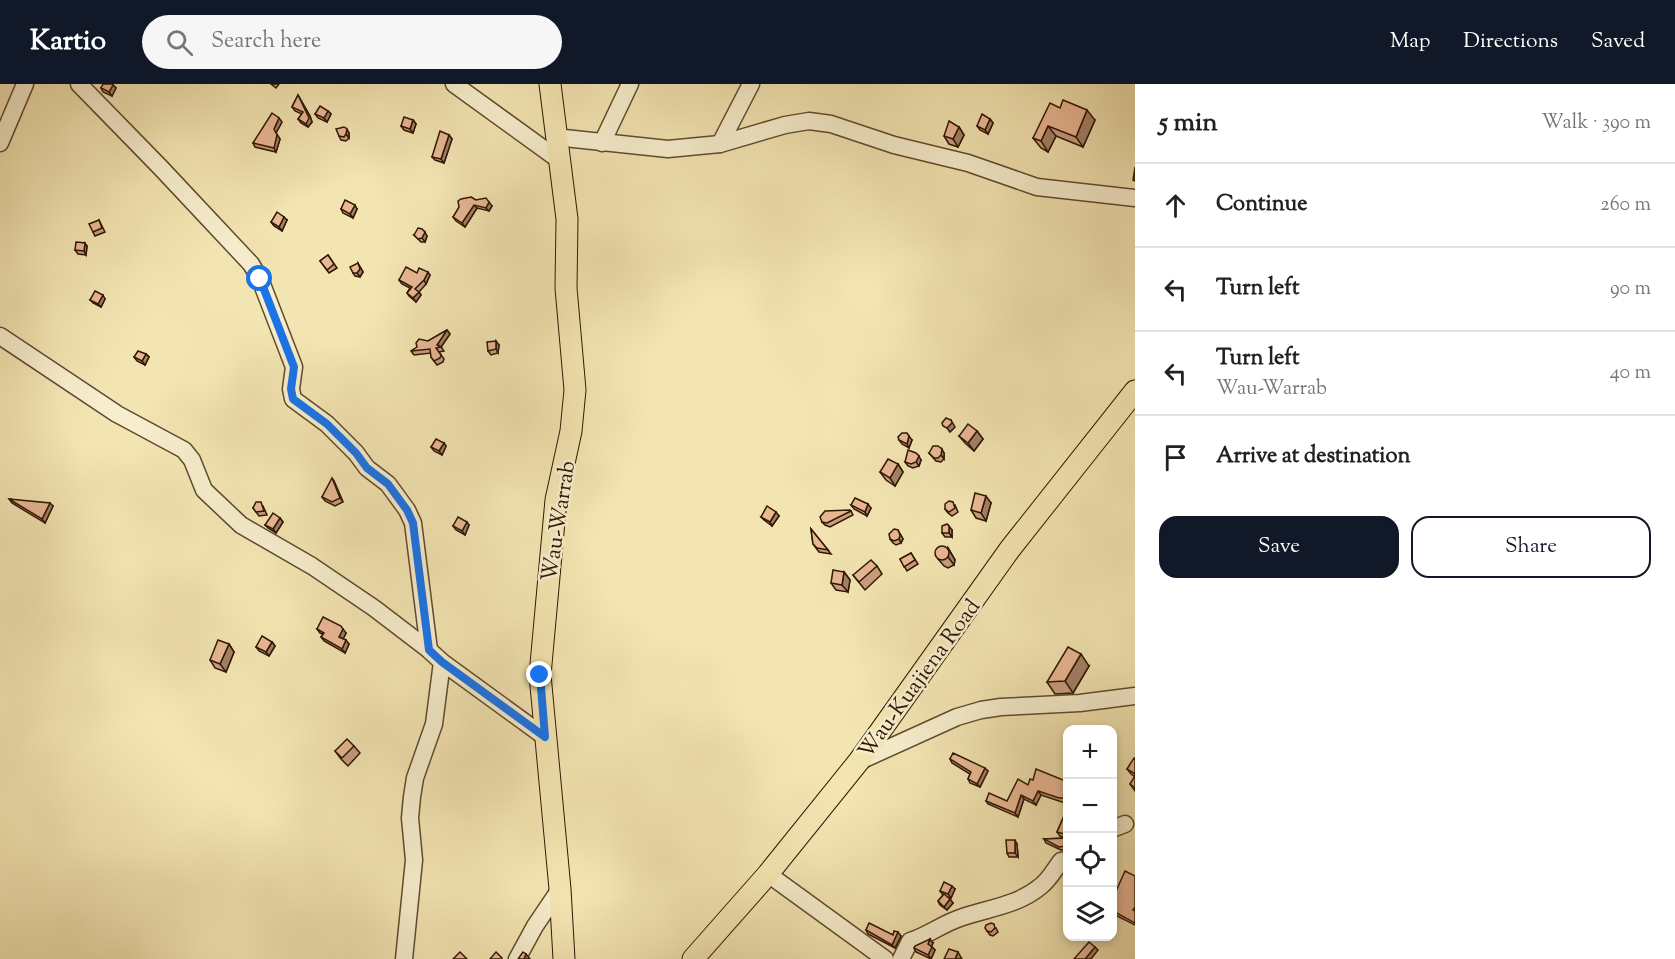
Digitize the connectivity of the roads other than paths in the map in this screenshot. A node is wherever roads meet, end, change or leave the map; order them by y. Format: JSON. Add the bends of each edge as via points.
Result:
{"nodes":[{"id":1,"x":25,"y":84,"type":"edge"},
{"id":2,"x":79,"y":84,"type":"edge"},
{"id":3,"x":454,"y":84,"type":"edge"},
{"id":4,"x":550,"y":84,"type":"edge"},
{"id":5,"x":630,"y":84,"type":"edge"},
{"id":6,"x":751,"y":84,"type":"edge"},
{"id":7,"x":555,"y":138,"type":"junction"},
{"id":8,"x":0,"y":143,"type":"edge"},
{"id":9,"x":602,"y":143,"type":"junction"},
{"id":10,"x":720,"y":144,"type":"junction"},
{"id":11,"x":559,"y":159,"type":"junction"},
{"id":12,"x":1132,"y":202,"type":"edge"},
{"id":13,"x":0,"y":336,"type":"edge"},
{"id":14,"x":1135,"y":391,"type":"edge"},
{"id":15,"x":429,"y":650,"type":"junction"},
{"id":16,"x":442,"y":662,"type":"junction"},
{"id":17,"x":1135,"y":696,"type":"edge"},
{"id":18,"x":545,"y":737,"type":"junction"},
{"id":19,"x":859,"y":761,"type":"junction"},
{"id":20,"x":1063,"y":861,"type":"edge"},
{"id":21,"x":768,"y":874,"type":"junction"},
{"id":22,"x":561,"y":889,"type":"junction"},
{"id":23,"x":879,"y":957,"type":"edge"},
{"id":24,"x":404,"y":959,"type":"edge"},
{"id":25,"x":517,"y":959,"type":"edge"},
{"id":26,"x":564,"y":959,"type":"edge"},
{"id":27,"x":693,"y":959,"type":"edge"},
{"id":28,"x":901,"y":959,"type":"edge"}],
"edges":[{"from":1,"to":8,"type":"street"},
{"from":2,"to":15,"type":"street","via":[[251,264],[294,367],[293,399],[334,431],[367,468],[388,484],[407,510],[413,523]]},
{"from":3,"to":11,"type":"street"},
{"from":4,"to":7,"type":"main road","name":"Wau-Warrab"},
{"from":5,"to":9,"type":"street"},
{"from":6,"to":10,"type":"street"},
{"from":7,"to":9,"type":"street"},
{"from":7,"to":11,"type":"main road","name":"Wau-Warrab"},
{"from":9,"to":10,"type":"street","via":[[668,149]]},
{"from":10,"to":12,"type":"street","via":[[785,125],[809,121],[831,124],[1037,187]]},
{"from":11,"to":18,"type":"main road","name":"Wau-Warrab","via":[[567,219],[566,288],[575,390],[570,441],[556,500],[541,647]]},
{"from":13,"to":15,"type":"street","via":[[117,414],[184,450],[204,490],[240,525],[312,566]]},
{"from":14,"to":19,"type":"main road","name":"Wau-Kuajiena Road","via":[[1010,549]]},
{"from":15,"to":16,"type":"street"},
{"from":16,"to":18,"type":"street"},
{"from":16,"to":24,"type":"street","via":[[434,724],[412,797],[414,860]]},
{"from":17,"to":19,"type":"street","via":[[981,710]]},
{"from":18,"to":22,"type":"main road","name":"Wau-Warrab"},
{"from":19,"to":21,"type":"main road","name":"Wau-Kuajiena Road"},
{"from":20,"to":28,"type":"street","via":[[1042,886],[1015,902],[933,929],[910,941]]},
{"from":21,"to":23,"type":"street"},
{"from":21,"to":27,"type":"main road","name":"Wau-Kuajiena Road"},
{"from":22,"to":25,"type":"street"},
{"from":22,"to":26,"type":"main road","name":"Wau-Warrab"}]}
